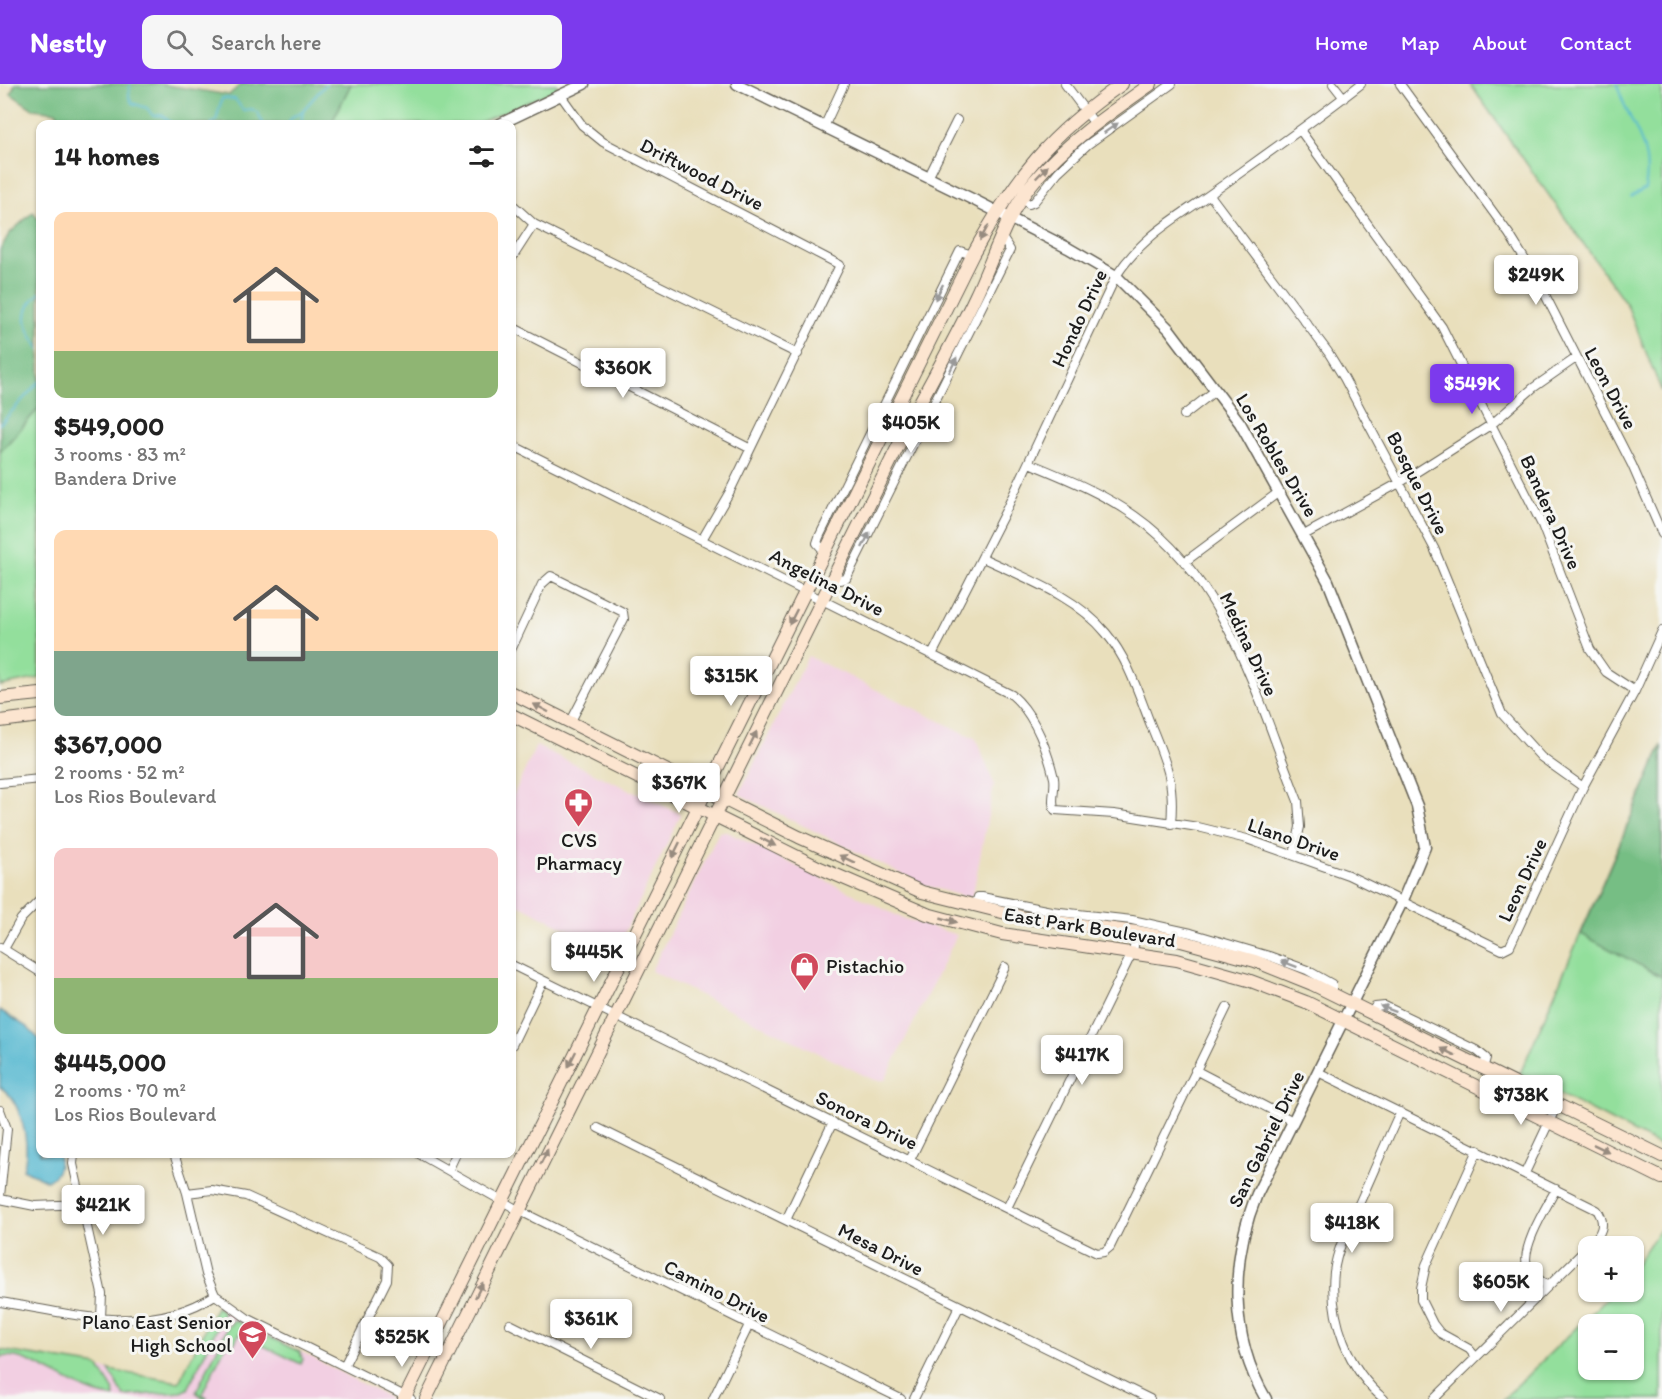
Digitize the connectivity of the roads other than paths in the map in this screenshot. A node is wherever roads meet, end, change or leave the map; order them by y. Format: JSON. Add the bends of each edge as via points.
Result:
{"nodes":[{"id":1,"x":584,"y":84,"type":"edge"},
{"id":2,"x":736,"y":84,"type":"edge"},
{"id":3,"x":844,"y":84,"type":"edge"},
{"id":4,"x":1065,"y":84,"type":"edge"},
{"id":5,"x":1122,"y":84,"type":"edge"},
{"id":6,"x":1151,"y":84,"type":"edge"},
{"id":7,"x":1172,"y":84,"type":"edge"},
{"id":8,"x":1333,"y":84,"type":"edge"},
{"id":9,"x":1361,"y":84,"type":"edge"},
{"id":10,"x":1400,"y":84,"type":"edge"},
{"id":11,"x":562,"y":97,"type":"junction"},
{"id":12,"x":1344,"y":98,"type":"junction"},
{"id":13,"x":1083,"y":112,"type":"junction"},
{"id":14,"x":509,"y":120,"type":"edge"},
{"id":15,"x":957,"y":120,"type":"dead end"},
{"id":16,"x":1095,"y":124,"type":"junction"},
{"id":17,"x":824,"y":127,"type":"junction"},
{"id":18,"x":1300,"y":130,"type":"junction"},
{"id":19,"x":928,"y":178,"type":"junction"},
{"id":20,"x":1210,"y":195,"type":"junction"},
{"id":21,"x":1021,"y":199,"type":"junction"},
{"id":22,"x":516,"y":208,"type":"edge"},
{"id":23,"x":996,"y":212,"type":"junction"},
{"id":24,"x":1011,"y":219,"type":"junction"},
{"id":25,"x":534,"y":224,"type":"junction"},
{"id":26,"x":516,"y":252,"type":"edge"},
{"id":27,"x":1116,"y":276,"type":"junction"},
{"id":28,"x":516,"y":329,"type":"edge"},
{"id":29,"x":798,"y":354,"type":"junction"},
{"id":30,"x":1576,"y":358,"type":"junction"},
{"id":31,"x":1216,"y":390,"type":"junction"},
{"id":32,"x":1185,"y":415,"type":"dead end"},
{"id":33,"x":1492,"y":424,"type":"junction"},
{"id":34,"x":516,"y":447,"type":"edge"},
{"id":35,"x":749,"y":448,"type":"junction"},
{"id":36,"x":1029,"y":463,"type":"junction"},
{"id":37,"x":1401,"y":482,"type":"junction"},
{"id":38,"x":1279,"y":492,"type":"junction"},
{"id":39,"x":1662,"y":534,"type":"edge"},
{"id":40,"x":1304,"y":535,"type":"junction"},
{"id":41,"x":703,"y":538,"type":"junction"},
{"id":42,"x":983,"y":558,"type":"junction"},
{"id":43,"x":1186,"y":561,"type":"junction"},
{"id":44,"x":807,"y":590,"type":"junction"},
{"id":45,"x":823,"y":598,"type":"junction"},
{"id":46,"x":1662,"y":631,"type":"edge"},
{"id":47,"x":516,"y":639,"type":"edge"},
{"id":48,"x":933,"y":653,"type":"junction"},
{"id":49,"x":763,"y":678,"type":"junction"},
{"id":50,"x":778,"y":688,"type":"junction"},
{"id":51,"x":1635,"y":691,"type":"junction"},
{"id":52,"x":36,"y":694,"type":"edge"},
{"id":53,"x":516,"y":695,"type":"edge"},
{"id":54,"x":0,"y":698,"type":"edge"},
{"id":55,"x":36,"y":716,"type":"edge"},
{"id":56,"x":516,"y":717,"type":"edge"},
{"id":57,"x":0,"y":721,"type":"edge"},
{"id":58,"x":570,"y":723,"type":"junction"},
{"id":59,"x":563,"y":740,"type":"junction"},
{"id":60,"x":36,"y":779,"type":"edge"},
{"id":61,"x":0,"y":783,"type":"edge"},
{"id":62,"x":1583,"y":787,"type":"junction"},
{"id":63,"x":706,"y":790,"type":"junction"},
{"id":64,"x":724,"y":799,"type":"junction"},
{"id":65,"x":697,"y":807,"type":"junction"},
{"id":66,"x":1055,"y":810,"type":"joint"},
{"id":67,"x":716,"y":816,"type":"junction"},
{"id":68,"x":1171,"y":824,"type":"junction"},
{"id":69,"x":1294,"y":854,"type":"junction"},
{"id":70,"x":900,"y":883,"type":"junction"},
{"id":71,"x":1403,"y":900,"type":"junction"},
{"id":72,"x":893,"y":902,"type":"junction"},
{"id":73,"x":36,"y":904,"type":"edge"},
{"id":74,"x":975,"y":907,"type":"junction"},
{"id":75,"x":640,"y":924,"type":"junction"},
{"id":76,"x":1137,"y":932,"type":"junction"},
{"id":77,"x":657,"y":933,"type":"junction"},
{"id":78,"x":2,"y":947,"type":"edge"},
{"id":79,"x":1507,"y":949,"type":"joint"},
{"id":80,"x":1133,"y":951,"type":"junction"},
{"id":81,"x":516,"y":967,"type":"edge"},
{"id":82,"x":1005,"y":967,"type":"dead end"},
{"id":83,"x":36,"y":969,"type":"edge"},
{"id":84,"x":543,"y":981,"type":"junction"},
{"id":85,"x":1332,"y":994,"type":"junction"},
{"id":86,"x":1352,"y":1005,"type":"junction"},
{"id":87,"x":599,"y":1007,"type":"junction"},
{"id":88,"x":1227,"y":1007,"type":"dead end"},
{"id":89,"x":615,"y":1014,"type":"junction"},
{"id":90,"x":1343,"y":1022,"type":"junction"},
{"id":91,"x":516,"y":1037,"type":"edge"},
{"id":92,"x":1195,"y":1070,"type":"junction"},
{"id":93,"x":1318,"y":1072,"type":"junction"},
{"id":94,"x":1557,"y":1105,"type":"junction"},
{"id":95,"x":0,"y":1110,"type":"edge"},
{"id":96,"x":1400,"y":1112,"type":"junction"},
{"id":97,"x":1293,"y":1121,"type":"junction"},
{"id":98,"x":833,"y":1122,"type":"junction"},
{"id":99,"x":1549,"y":1123,"type":"junction"},
{"id":100,"x":598,"y":1128,"type":"dead end"},
{"id":101,"x":1478,"y":1150,"type":"junction"},
{"id":102,"x":1662,"y":1156,"type":"edge"},
{"id":103,"x":75,"y":1158,"type":"edge"},
{"id":104,"x":175,"y":1158,"type":"edge"},
{"id":105,"x":427,"y":1158,"type":"edge"},
{"id":106,"x":454,"y":1158,"type":"edge"},
{"id":107,"x":910,"y":1160,"type":"junction"},
{"id":108,"x":449,"y":1169,"type":"junction"},
{"id":109,"x":1525,"y":1173,"type":"junction"},
{"id":110,"x":1662,"y":1178,"type":"edge"},
{"id":111,"x":1556,"y":1189,"type":"junction"},
{"id":112,"x":187,"y":1194,"type":"junction"},
{"id":113,"x":0,"y":1198,"type":"edge"},
{"id":114,"x":501,"y":1201,"type":"junction"},
{"id":115,"x":82,"y":1204,"type":"junction"},
{"id":116,"x":1007,"y":1208,"type":"junction"},
{"id":117,"x":518,"y":1210,"type":"junction"},
{"id":118,"x":786,"y":1220,"type":"junction"},
{"id":119,"x":1597,"y":1236,"type":"edge"},
{"id":120,"x":1578,"y":1257,"type":"edge"},
{"id":121,"x":1547,"y":1286,"type":"junction"},
{"id":122,"x":215,"y":1295,"type":"junction"},
{"id":123,"x":0,"y":1302,"type":"edge"},
{"id":124,"x":959,"y":1307,"type":"junction"},
{"id":125,"x":101,"y":1318,"type":"junction"},
{"id":126,"x":510,"y":1324,"type":"dead end"},
{"id":127,"x":749,"y":1325,"type":"junction"},
{"id":128,"x":1475,"y":1356,"type":"junction"},
{"id":129,"x":344,"y":1366,"type":"junction"},
{"id":130,"x":406,"y":1398,"type":"edge"},
{"id":131,"x":426,"y":1399,"type":"edge"},
{"id":132,"x":660,"y":1399,"type":"edge"},
{"id":133,"x":713,"y":1399,"type":"edge"},
{"id":134,"x":901,"y":1399,"type":"edge"},
{"id":135,"x":914,"y":1399,"type":"edge"},
{"id":136,"x":1150,"y":1399,"type":"edge"},
{"id":137,"x":1266,"y":1399,"type":"edge"},
{"id":138,"x":1383,"y":1399,"type":"edge"},
{"id":139,"x":1434,"y":1399,"type":"edge"}],
"edges":[{"from":1,"to":11,"type":"street"},
{"from":2,"to":17,"type":"street","name":"Los Robles Drive"},
{"from":3,"to":17,"type":"street"},
{"from":4,"to":13,"type":"street"},
{"from":5,"to":13,"type":"main road"},
{"from":6,"to":16,"type":"main road"},
{"from":21,"to":7,"type":"street","one_way":true,"via":[[1029,204],[1034,202],[1087,145]]},
{"from":8,"to":12,"type":"street"},
{"from":9,"to":12,"type":"street","name":"Hondo Drive"},
{"from":10,"to":30,"type":"street","name":"Leon Drive","via":[[1514,243],[1537,279]]},
{"from":11,"to":14,"type":"street"},
{"from":11,"to":29,"type":"street","name":"Driftwood Drive","via":[[582,125],[603,142],[840,265]]},
{"from":12,"to":18,"type":"street","name":"Hondo Drive"},
{"from":13,"to":16,"type":"street"},
{"from":13,"to":23,"type":"main road","via":[[1037,157]]},
{"from":15,"to":19,"type":"street"},
{"from":21,"to":16,"type":"main road","one_way":true,"via":[[1056,157]]},
{"from":17,"to":19,"type":"street","name":"Los Robles Drive"},
{"from":18,"to":20,"type":"street","name":"Hondo Drive"},
{"from":18,"to":33,"type":"street","name":"Bandera Drive","via":[[1422,295]]},
{"from":19,"to":23,"type":"street","name":"Los Robles Drive"},
{"from":20,"to":27,"type":"street","name":"Hondo Drive","via":[[1160,227]]},
{"from":20,"to":37,"type":"street","name":"Bosque Drive","via":[[1328,352]]},
{"from":21,"to":24,"type":"main road"},
{"from":22,"to":25,"type":"street"},
{"from":23,"to":24,"type":"street","name":"Los Robles Drive"},
{"from":23,"to":44,"type":"main road","one_way":true},
{"from":24,"to":27,"type":"street","name":"Los Robles Drive"},
{"from":45,"to":24,"type":"main road","one_way":true,"via":[[976,297]]},
{"from":25,"to":26,"type":"street"},
{"from":25,"to":29,"type":"street"},
{"from":27,"to":31,"type":"street","name":"Los Robles Drive","via":[[1169,329]]},
{"from":27,"to":36,"type":"street","name":"Hondo Drive"},
{"from":28,"to":35,"type":"street"},
{"from":29,"to":35,"type":"street"},
{"from":30,"to":33,"type":"street"},
{"from":30,"to":39,"type":"street","name":"Leon Drive","via":[[1632,465]]},
{"from":31,"to":32,"type":"street"},
{"from":31,"to":38,"type":"street","name":"Los Robles Drive","via":[[1240,423]]},
{"from":33,"to":37,"type":"street"},
{"from":33,"to":51,"type":"street","name":"Bandera Drive","via":[[1542,525],[1590,649],[1606,672]]},
{"from":34,"to":41,"type":"street","name":"Angelina Drive"},
{"from":35,"to":41,"type":"street"},
{"from":36,"to":42,"type":"street","name":"Hondo Drive"},
{"from":36,"to":43,"type":"street","name":"Medina Drive","via":[[1135,515]]},
{"from":37,"to":40,"type":"street"},
{"from":37,"to":62,"type":"street","name":"Bosque Drive","via":[[1434,549],[1502,714],[1541,757]]},
{"from":38,"to":40,"type":"street","name":"Los Robles Drive"},
{"from":38,"to":43,"type":"street"},
{"from":40,"to":71,"type":"street","name":"Los Robles Drive","via":[[1328,581],[1418,806],[1425,847]]},
{"from":41,"to":44,"type":"street","name":"Angelina Drive"},
{"from":42,"to":48,"type":"street","name":"Hondo Drive"},
{"from":42,"to":68,"type":"street","via":[[1071,602],[1111,639],[1131,673],[1168,767],[1173,784]]},
{"from":43,"to":69,"type":"street","name":"Medina Drive","via":[[1232,636],[1298,801],[1300,827]]},
{"from":44,"to":45,"type":"street","name":"Angelina Drive"},
{"from":44,"to":49,"type":"main road","one_way":true},
{"from":45,"to":48,"type":"street","name":"Angelina Drive"},
{"from":45,"to":50,"type":"main road"},
{"from":46,"to":51,"type":"street","name":"Leon Drive"},
{"from":47,"to":58,"type":"street","via":[[542,584],[551,576],[623,612],[624,618]]},
{"from":48,"to":66,"type":"street","name":"Angelina Drive","via":[[1012,695],[1030,713],[1054,779]]},
{"from":49,"to":50,"type":"main road"},
{"from":49,"to":63,"type":"main road"},
{"from":64,"to":50,"type":"main road","one_way":true},
{"from":51,"to":62,"type":"street","name":"Leon Drive"},
{"from":52,"to":54,"type":"main road"},
{"from":58,"to":53,"type":"main road","name":"East Park Boulevard","one_way":true},
{"from":55,"to":57,"type":"main road"},
{"from":56,"to":59,"type":"main road","name":"East Park Boulevard"},
{"from":58,"to":59,"type":"main road"},
{"from":58,"to":63,"type":"main road","name":"East Park Boulevard"},
{"from":59,"to":65,"type":"main road","name":"East Park Boulevard"},
{"from":60,"to":61,"type":"street"},
{"from":62,"to":79,"type":"street","name":"Leon Drive"},
{"from":63,"to":64,"type":"main road","name":"East Park Boulevard"},
{"from":63,"to":65,"type":"main road"},
{"from":64,"to":67,"type":"main road"},
{"from":70,"to":64,"type":"main road","name":"East Park Boulevard","one_way":true},
{"from":65,"to":67,"type":"main road","name":"East Park Boulevard"},
{"from":65,"to":75,"type":"main road","one_way":true},
{"from":66,"to":68,"type":"street","name":"Llano Drive","via":[[1114,814]]},
{"from":67,"to":72,"type":"main road","name":"East Park Boulevard","one_way":true},
{"from":67,"to":77,"type":"main road"},
{"from":68,"to":69,"type":"street","name":"Llano Drive","via":[[1247,839]]},
{"from":69,"to":71,"type":"street","name":"Llano Drive"},
{"from":70,"to":72,"type":"main road"},
{"from":70,"to":74,"type":"main road","name":"East Park Boulevard"},
{"from":71,"to":79,"type":"street","name":"Llano Drive","via":[[1502,950]]},
{"from":71,"to":86,"type":"street","name":"Los Robles Drive"},
{"from":72,"to":80,"type":"main road","name":"East Park Boulevard","one_way":true,"via":[[1002,934]]},
{"from":73,"to":78,"type":"street"},
{"from":74,"to":76,"type":"main road","name":"East Park Boulevard"},
{"from":85,"to":74,"type":"street","name":"East Park Boulevard","one_way":true,"via":[[1332,984],[1307,970],[1182,930],[982,897],[978,897]]},
{"from":75,"to":77,"type":"main road"},
{"from":75,"to":87,"type":"main road"},
{"from":76,"to":80,"type":"street"},
{"from":76,"to":85,"type":"main road","name":"East Park Boulevard","via":[[1227,952]]},
{"from":77,"to":89,"type":"main road"},
{"from":78,"to":83,"type":"street"},
{"from":80,"to":90,"type":"main road","name":"East Park Boulevard","via":[[1238,977],[1305,1002]]},
{"from":80,"to":116,"type":"street"},
{"from":81,"to":84,"type":"street","name":"Sonora Drive"},
{"from":82,"to":107,"type":"street"},
{"from":84,"to":87,"type":"street","name":"Sonora Drive"},
{"from":84,"to":91,"type":"street"},
{"from":85,"to":86,"type":"main road","name":"East Park Boulevard"},
{"from":86,"to":90,"type":"street","name":"San Gabriel Drive"},
{"from":94,"to":86,"type":"main road","name":"East Park Boulevard","one_way":true},
{"from":87,"to":89,"type":"street","name":"Sonora Drive"},
{"from":87,"to":114,"type":"main road","one_way":true},
{"from":88,"to":92,"type":"street"},
{"from":89,"to":98,"type":"street","name":"Sonora Drive"},
{"from":117,"to":89,"type":"main road","one_way":true},
{"from":90,"to":93,"type":"street","name":"San Gabriel Drive"},
{"from":90,"to":99,"type":"main road","name":"East Park Boulevard"},
{"from":92,"to":97,"type":"street"},
{"from":92,"to":116,"type":"street","name":"Sonora Drive","via":[[1110,1247],[1104,1252]]},
{"from":93,"to":96,"type":"street"},
{"from":93,"to":97,"type":"street","name":"San Gabriel Drive"},
{"from":94,"to":99,"type":"street"},
{"from":94,"to":102,"type":"main road","name":"East Park Boulevard"},
{"from":95,"to":113,"type":"street","via":[[7,1129]]},
{"from":96,"to":101,"type":"street"},
{"from":96,"to":138,"type":"street","via":[[1344,1238],[1334,1273],[1337,1317],[1350,1358]]},
{"from":97,"to":137,"type":"street","name":"San Gabriel Drive","via":[[1244,1226],[1236,1283],[1249,1364]]},
{"from":98,"to":107,"type":"street","name":"Sonora Drive"},
{"from":98,"to":118,"type":"street"},
{"from":99,"to":109,"type":"street"},
{"from":99,"to":110,"type":"main road","name":"East Park Boulevard","one_way":true},
{"from":100,"to":118,"type":"street","name":"Mesa Drive"},
{"from":101,"to":109,"type":"street"},
{"from":101,"to":128,"type":"street","via":[[1426,1265],[1421,1288],[1421,1300],[1440,1333]]},
{"from":103,"to":115,"type":"street"},
{"from":104,"to":112,"type":"street"},
{"from":105,"to":108,"type":"street","name":"Camino Drive"},
{"from":106,"to":108,"type":"street"},
{"from":107,"to":116,"type":"street","name":"Sonora Drive"},
{"from":108,"to":114,"type":"street","name":"Camino Drive"},
{"from":109,"to":111,"type":"street"},
{"from":111,"to":119,"type":"street","via":[[1597,1210],[1603,1222]]},
{"from":111,"to":121,"type":"street","via":[[1528,1245],[1526,1258],[1532,1273]]},
{"from":112,"to":122,"type":"street","via":[[206,1274]]},
{"from":112,"to":129,"type":"street","via":[[212,1190],[246,1196],[380,1257],[388,1265],[387,1280]]},
{"from":113,"to":115,"type":"street","via":[[35,1206]]},
{"from":114,"to":117,"type":"street","name":"Camino Drive"},
{"from":114,"to":130,"type":"main road"},
{"from":115,"to":125,"type":"street","via":[[102,1294]]},
{"from":117,"to":127,"type":"street","name":"Camino Drive"},
{"from":131,"to":117,"type":"main road","one_way":true},
{"from":118,"to":124,"type":"street","name":"Mesa Drive"},
{"from":120,"to":121,"type":"street"},
{"from":121,"to":128,"type":"street"},
{"from":122,"to":125,"type":"street","via":[[160,1317],[118,1321]]},
{"from":122,"to":129,"type":"street","via":[[247,1318]]},
{"from":123,"to":125,"type":"street"},
{"from":124,"to":135,"type":"street"},
{"from":124,"to":136,"type":"street","name":"Mesa Drive"},
{"from":126,"to":132,"type":"street"},
{"from":127,"to":133,"type":"street"},
{"from":127,"to":134,"type":"street","name":"Camino Drive"},
{"from":128,"to":139,"type":"street"},
{"from":129,"to":130,"type":"street"}]}
